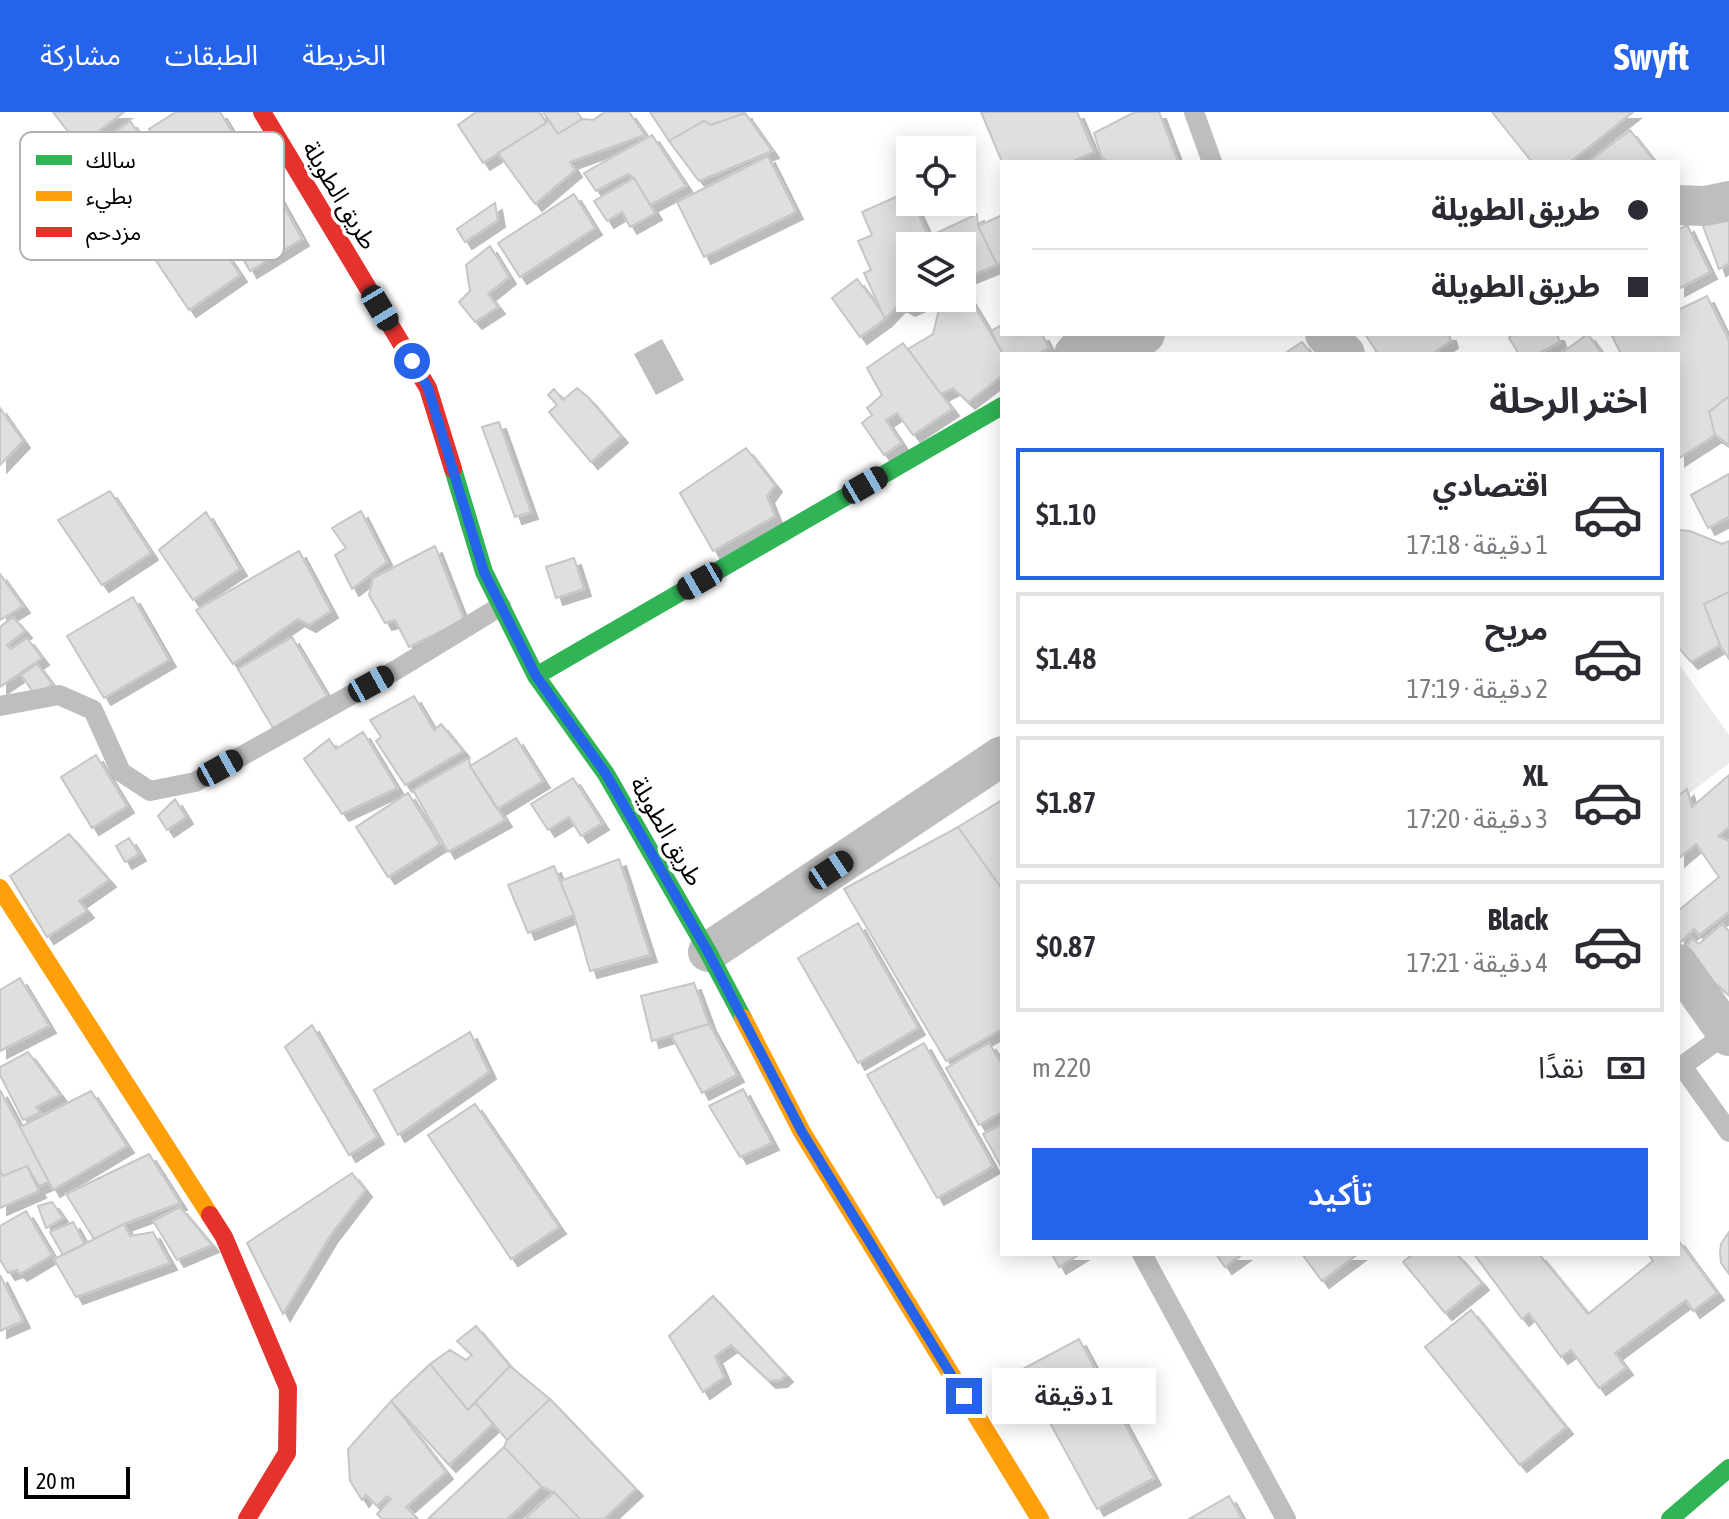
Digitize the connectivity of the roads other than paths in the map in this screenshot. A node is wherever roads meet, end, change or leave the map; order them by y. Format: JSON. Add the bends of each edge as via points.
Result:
{"nodes":[{"id":1,"x":262,"y":112,"type":"edge"},
{"id":2,"x":1194,"y":112,"type":"edge"},
{"id":3,"x":274,"y":132,"type":"edge"},
{"id":4,"x":284,"y":149,"type":"edge"},
{"id":5,"x":1211,"y":160,"type":"edge"},
{"id":6,"x":1729,"y":201,"type":"edge"},
{"id":7,"x":1680,"y":205,"type":"edge"},
{"id":8,"x":1134,"y":336,"type":"edge"},
{"id":9,"x":1327,"y":336,"type":"edge"},
{"id":10,"x":1076,"y":352,"type":"edge"},
{"id":11,"x":1343,"y":352,"type":"edge"},
{"id":12,"x":1000,"y":407,"type":"edge"},
{"id":13,"x":501,"y":606,"type":"junction"},
{"id":14,"x":536,"y":676,"type":"junction"},
{"id":15,"x":0,"y":706,"type":"edge"},
{"id":16,"x":1000,"y":757,"type":"edge"},
{"id":17,"x":0,"y":888,"type":"edge"},
{"id":18,"x":708,"y":952,"type":"junction"},
{"id":19,"x":1680,"y":967,"type":"edge"},
{"id":20,"x":1728,"y":1034,"type":"edge"},
{"id":21,"x":1680,"y":1063,"type":"edge"},
{"id":22,"x":1729,"y":1132,"type":"edge"},
{"id":23,"x":1143,"y":1256,"type":"edge"},
{"id":24,"x":1729,"y":1468,"type":"edge"},
{"id":25,"x":247,"y":1519,"type":"edge"},
{"id":26,"x":1040,"y":1519,"type":"edge"},
{"id":27,"x":1286,"y":1519,"type":"edge"},
{"id":28,"x":1670,"y":1519,"type":"edge"}],
"edges":[{"from":1,"to":3,"type":"street","name":"طريق الطويلة"},
{"from":2,"to":5,"type":"lane"},
{"from":4,"to":13,"type":"street","name":"طريق الطويلة","via":[[428,388],[484,572]]},
{"from":6,"to":7,"type":"street"},
{"from":8,"to":10,"type":"street","via":[[1082,345]]},
{"from":9,"to":11,"type":"street"},
{"from":12,"to":14,"type":"street"},
{"from":13,"to":14,"type":"street","name":"طريق الطويلة"},
{"from":13,"to":15,"type":"lane","via":[[195,782],[150,791],[121,772],[93,710],[59,695]]},
{"from":14,"to":18,"type":"street","name":"طريق الطويلة","via":[[606,774]]},
{"from":16,"to":18,"type":"street"},
{"from":17,"to":25,"type":"street","via":[[224,1237],[288,1388],[287,1453]]},
{"from":18,"to":26,"type":"street","name":"طريق الطويلة","via":[[802,1132]]},
{"from":19,"to":20,"type":"street"},
{"from":20,"to":21,"type":"lane"},
{"from":21,"to":22,"type":"lane"},
{"from":23,"to":27,"type":"lane"},
{"from":24,"to":28,"type":"street"}]}
